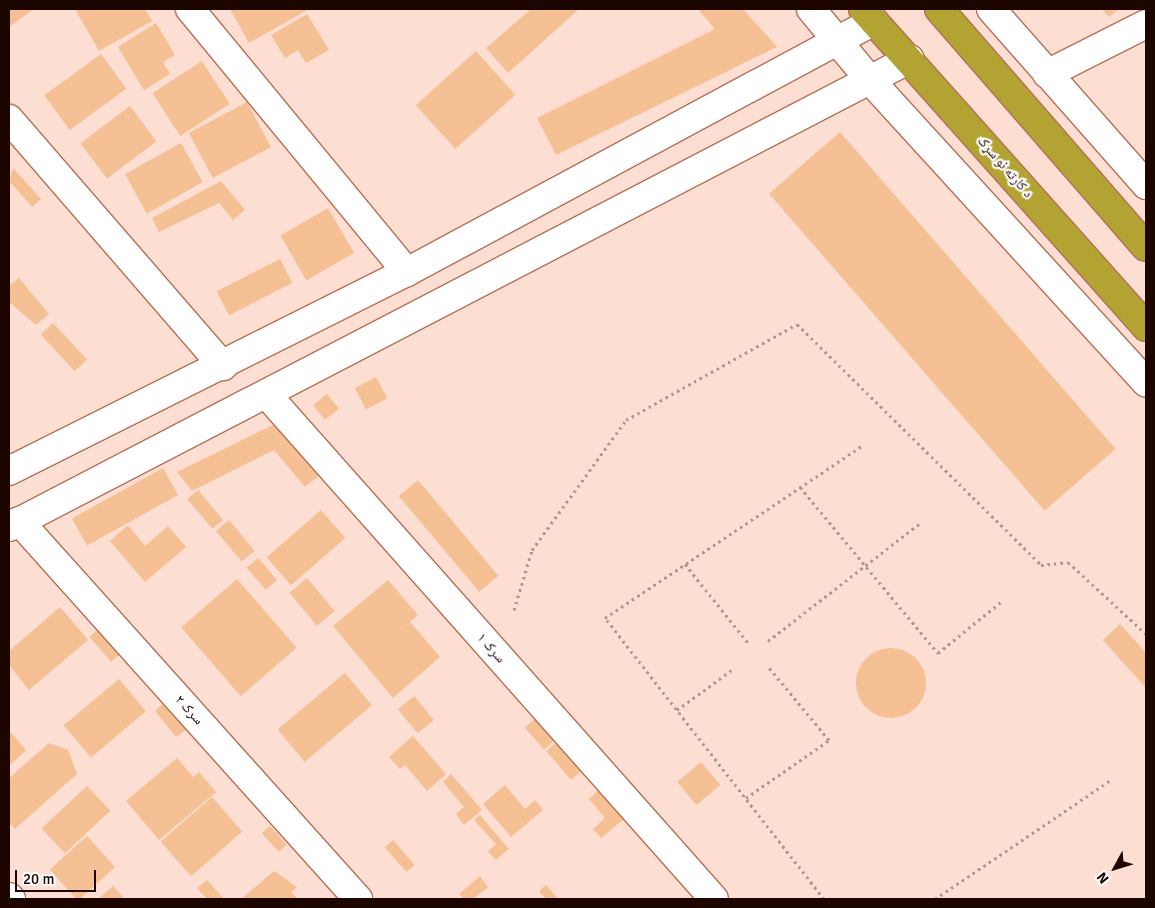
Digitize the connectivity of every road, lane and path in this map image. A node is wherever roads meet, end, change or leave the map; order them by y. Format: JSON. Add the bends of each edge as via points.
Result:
{"nodes":[{"id":1,"x":190,"y":9,"type":"edge"},
{"id":2,"x":811,"y":9,"type":"edge"},
{"id":3,"x":940,"y":9,"type":"edge"},
{"id":4,"x":991,"y":9,"type":"edge"},
{"id":5,"x":868,"y":15,"type":"edge"},
{"id":6,"x":1146,"y":24,"type":"edge"},
{"id":7,"x":840,"y":42,"type":"junction"},
{"id":8,"x":910,"y":59,"type":"junction"},
{"id":9,"x":1047,"y":74,"type":"junction"},
{"id":10,"x":868,"y":79,"type":"junction"},
{"id":11,"x":9,"y":119,"type":"edge"},
{"id":12,"x":1146,"y":184,"type":"edge"},
{"id":13,"x":1146,"y":247,"type":"edge"},
{"id":14,"x":407,"y":272,"type":"junction"},
{"id":15,"x":1146,"y":327,"type":"edge"},
{"id":16,"x":223,"y":366,"type":"junction"},
{"id":17,"x":1146,"y":382,"type":"edge"},
{"id":18,"x":268,"y":396,"type":"junction"},
{"id":19,"x":862,"y":446,"type":"dead end"},
{"id":20,"x":9,"y":471,"type":"edge"},
{"id":21,"x":800,"y":487,"type":"junction"},
{"id":22,"x":920,"y":523,"type":"dead end"},
{"id":23,"x":14,"y":524,"type":"edge"},
{"id":24,"x":685,"y":564,"type":"junction"},
{"id":25,"x":864,"y":564,"type":"junction"},
{"id":26,"x":1002,"y":601,"type":"dead end"},
{"id":27,"x":514,"y":610,"type":"dead end"},
{"id":28,"x":1146,"y":634,"type":"edge"},
{"id":29,"x":768,"y":641,"type":"dead end"},
{"id":30,"x":748,"y":642,"type":"dead end"},
{"id":31,"x":767,"y":665,"type":"dead end"},
{"id":32,"x":733,"y":669,"type":"dead end"},
{"id":33,"x":677,"y":710,"type":"junction"},
{"id":34,"x":1112,"y":779,"type":"dead end"},
{"id":35,"x":746,"y":798,"type":"junction"},
{"id":36,"x":358,"y":899,"type":"edge"},
{"id":37,"x":714,"y":899,"type":"edge"},
{"id":38,"x":824,"y":899,"type":"edge"},
{"id":39,"x":935,"y":899,"type":"edge"}],
"edges":[{"from":1,"to":14,"type":"street"},
{"from":2,"to":7,"type":"street"},
{"from":3,"to":13,"type":"highway"},
{"from":4,"to":9,"type":"street"},
{"from":5,"to":7,"type":"street"},
{"from":5,"to":8,"type":"highway","name":"د کارته نو سړک"},
{"from":6,"to":9,"type":"street"},
{"from":7,"to":10,"type":"street"},
{"from":7,"to":14,"type":"street"},
{"from":8,"to":10,"type":"street"},
{"from":8,"to":15,"type":"highway","name":"د کارته نو سړک"},
{"from":9,"to":12,"type":"street"},
{"from":10,"to":17,"type":"street"},
{"from":10,"to":18,"type":"street"},
{"from":11,"to":16,"type":"street"},
{"from":14,"to":16,"type":"street"},
{"from":16,"to":20,"type":"street"},
{"from":18,"to":23,"type":"street"},
{"from":18,"to":37,"type":"street","name":"سرک ۱"},
{"from":19,"to":21,"type":"path"},
{"from":21,"to":24,"type":"path"},
{"from":21,"to":25,"type":"path"},
{"from":22,"to":25,"type":"path"},
{"from":23,"to":36,"type":"street","name":"سرک ۲"},
{"from":24,"to":30,"type":"path"},
{"from":24,"to":33,"type":"path","via":[[605,618]]},
{"from":25,"to":26,"type":"path","via":[[938,654]]},
{"from":25,"to":29,"type":"path"},
{"from":27,"to":28,"type":"path","via":[[532,550],[626,420],[797,324],[1041,565],[1068,562]]},
{"from":31,"to":35,"type":"path","via":[[829,740]]},
{"from":32,"to":33,"type":"path"},
{"from":33,"to":35,"type":"path"},
{"from":34,"to":39,"type":"path"},
{"from":35,"to":38,"type":"path"}]}
